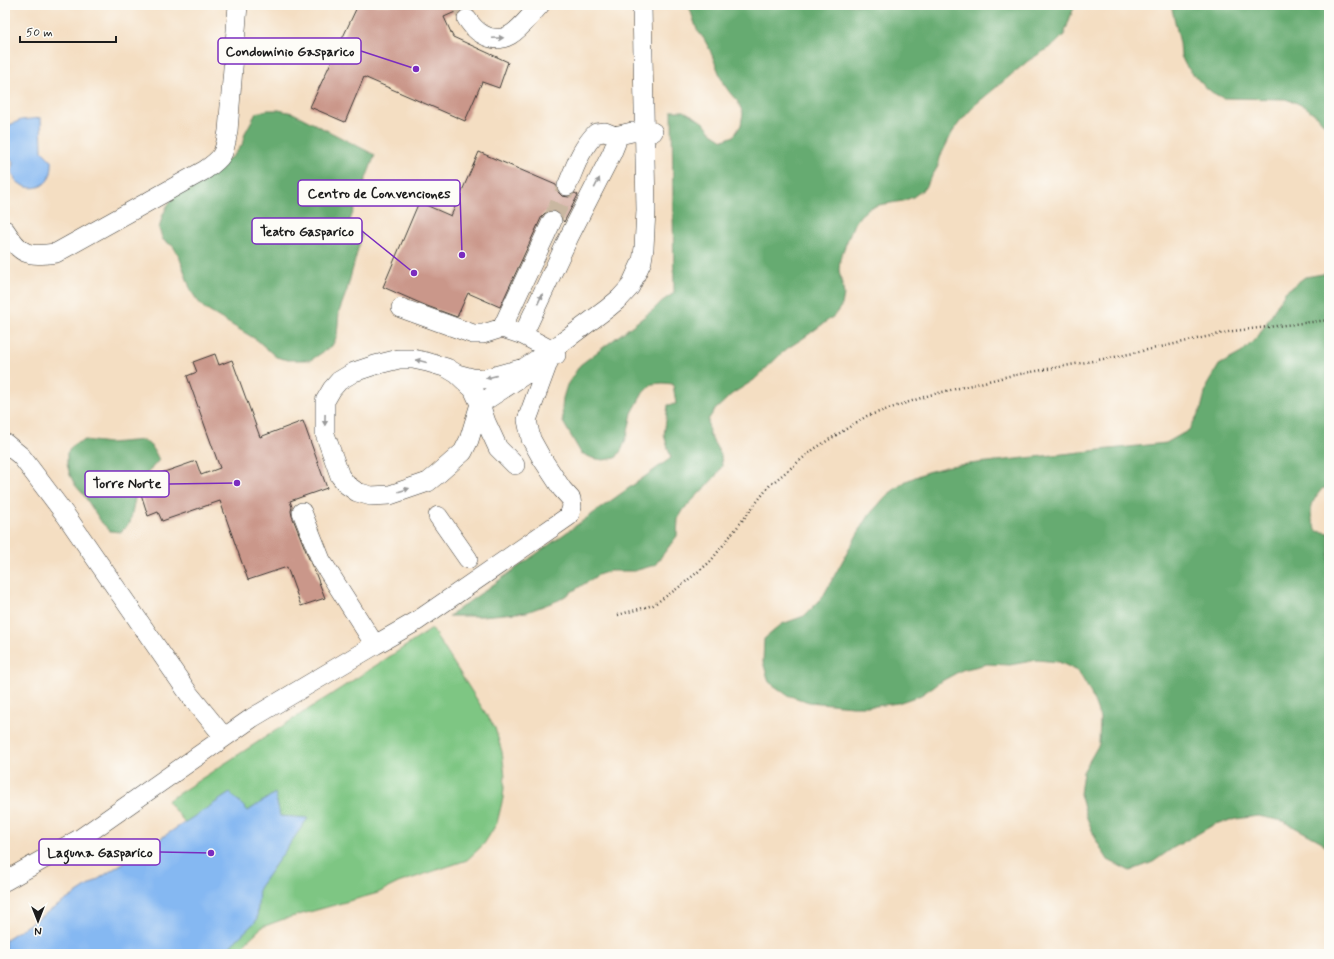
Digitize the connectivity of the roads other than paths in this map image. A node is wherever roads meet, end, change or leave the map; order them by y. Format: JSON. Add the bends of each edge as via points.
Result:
{"nodes":[{"id":1,"x":238,"y":5,"type":"edge"},
{"id":2,"x":540,"y":5,"type":"edge"},
{"id":3,"x":642,"y":5,"type":"edge"},
{"id":4,"x":651,"y":5,"type":"edge"},
{"id":5,"x":467,"y":19,"type":"tunnel mouth"},
{"id":6,"x":649,"y":132,"type":"junction"},
{"id":7,"x":614,"y":136,"type":"junction"},
{"id":8,"x":567,"y":186,"type":"tunnel mouth"},
{"id":9,"x":552,"y":221,"type":"tunnel mouth"},
{"id":10,"x":5,"y":230,"type":"edge"},
{"id":11,"x":401,"y":308,"type":"dead end"},
{"id":12,"x":502,"y":328,"type":"junction"},
{"id":13,"x":523,"y":335,"type":"junction"},
{"id":14,"x":552,"y":355,"type":"junction"},
{"id":15,"x":457,"y":374,"type":"junction"},
{"id":16,"x":480,"y":404,"type":"junction"},
{"id":17,"x":5,"y":443,"type":"edge"},
{"id":18,"x":498,"y":448,"type":"junction"},
{"id":19,"x":463,"y":452,"type":"junction"},
{"id":20,"x":515,"y":465,"type":"dead end"},
{"id":21,"x":302,"y":512,"type":"dead end"},
{"id":22,"x":438,"y":516,"type":"dead end"},
{"id":23,"x":468,"y":559,"type":"dead end"},
{"id":24,"x":375,"y":645,"type":"junction"},
{"id":25,"x":224,"y":737,"type":"junction"},
{"id":26,"x":5,"y":881,"type":"edge"}],
"edges":[{"from":1,"to":10,"type":"street","via":[[228,131],[225,149],[219,160],[56,253],[31,255],[20,250]]},
{"from":5,"to":2,"type":"street","one_way":true,"via":[[473,28],[489,38],[498,40],[508,37],[517,30]]},
{"from":3,"to":6,"type":"street"},
{"from":4,"to":6,"type":"street"},
{"from":6,"to":7,"type":"street"},
{"from":6,"to":14,"type":"street","via":[[653,236],[642,280],[627,301]]},
{"from":7,"to":8,"type":"street","via":[[604,132],[596,133],[579,155]]},
{"from":13,"to":7,"type":"street","one_way":true,"via":[[612,153],[616,143]]},
{"from":9,"to":12,"type":"street"},
{"from":11,"to":12,"type":"street","via":[[473,334],[483,334]]},
{"from":12,"to":13,"type":"street"},
{"from":13,"to":14,"type":"street"},
{"from":14,"to":15,"type":"street","one_way":true,"via":[[524,368],[484,379]]},
{"from":14,"to":16,"type":"street"},
{"from":14,"to":24,"type":"street","via":[[527,420],[531,439],[541,457],[571,499],[569,516],[417,621]]},
{"from":15,"to":16,"type":"street","via":[[473,389]]},
{"from":15,"to":19,"type":"street","one_way":true,"via":[[447,368],[413,359],[398,359],[354,372],[339,381],[325,401],[324,434],[340,476],[357,492],[371,496],[390,495],[428,482]]},
{"from":16,"to":18,"type":"street"},
{"from":16,"to":19,"type":"street"},
{"from":17,"to":25,"type":"street","via":[[20,456],[66,517],[189,694]]},
{"from":18,"to":19,"type":"street","via":[[479,446]]},
{"from":18,"to":20,"type":"street"},
{"from":21,"to":24,"type":"street","via":[[321,560]]},
{"from":22,"to":23,"type":"street"},
{"from":24,"to":25,"type":"street"},
{"from":25,"to":26,"type":"street","via":[[81,838]]}]}
